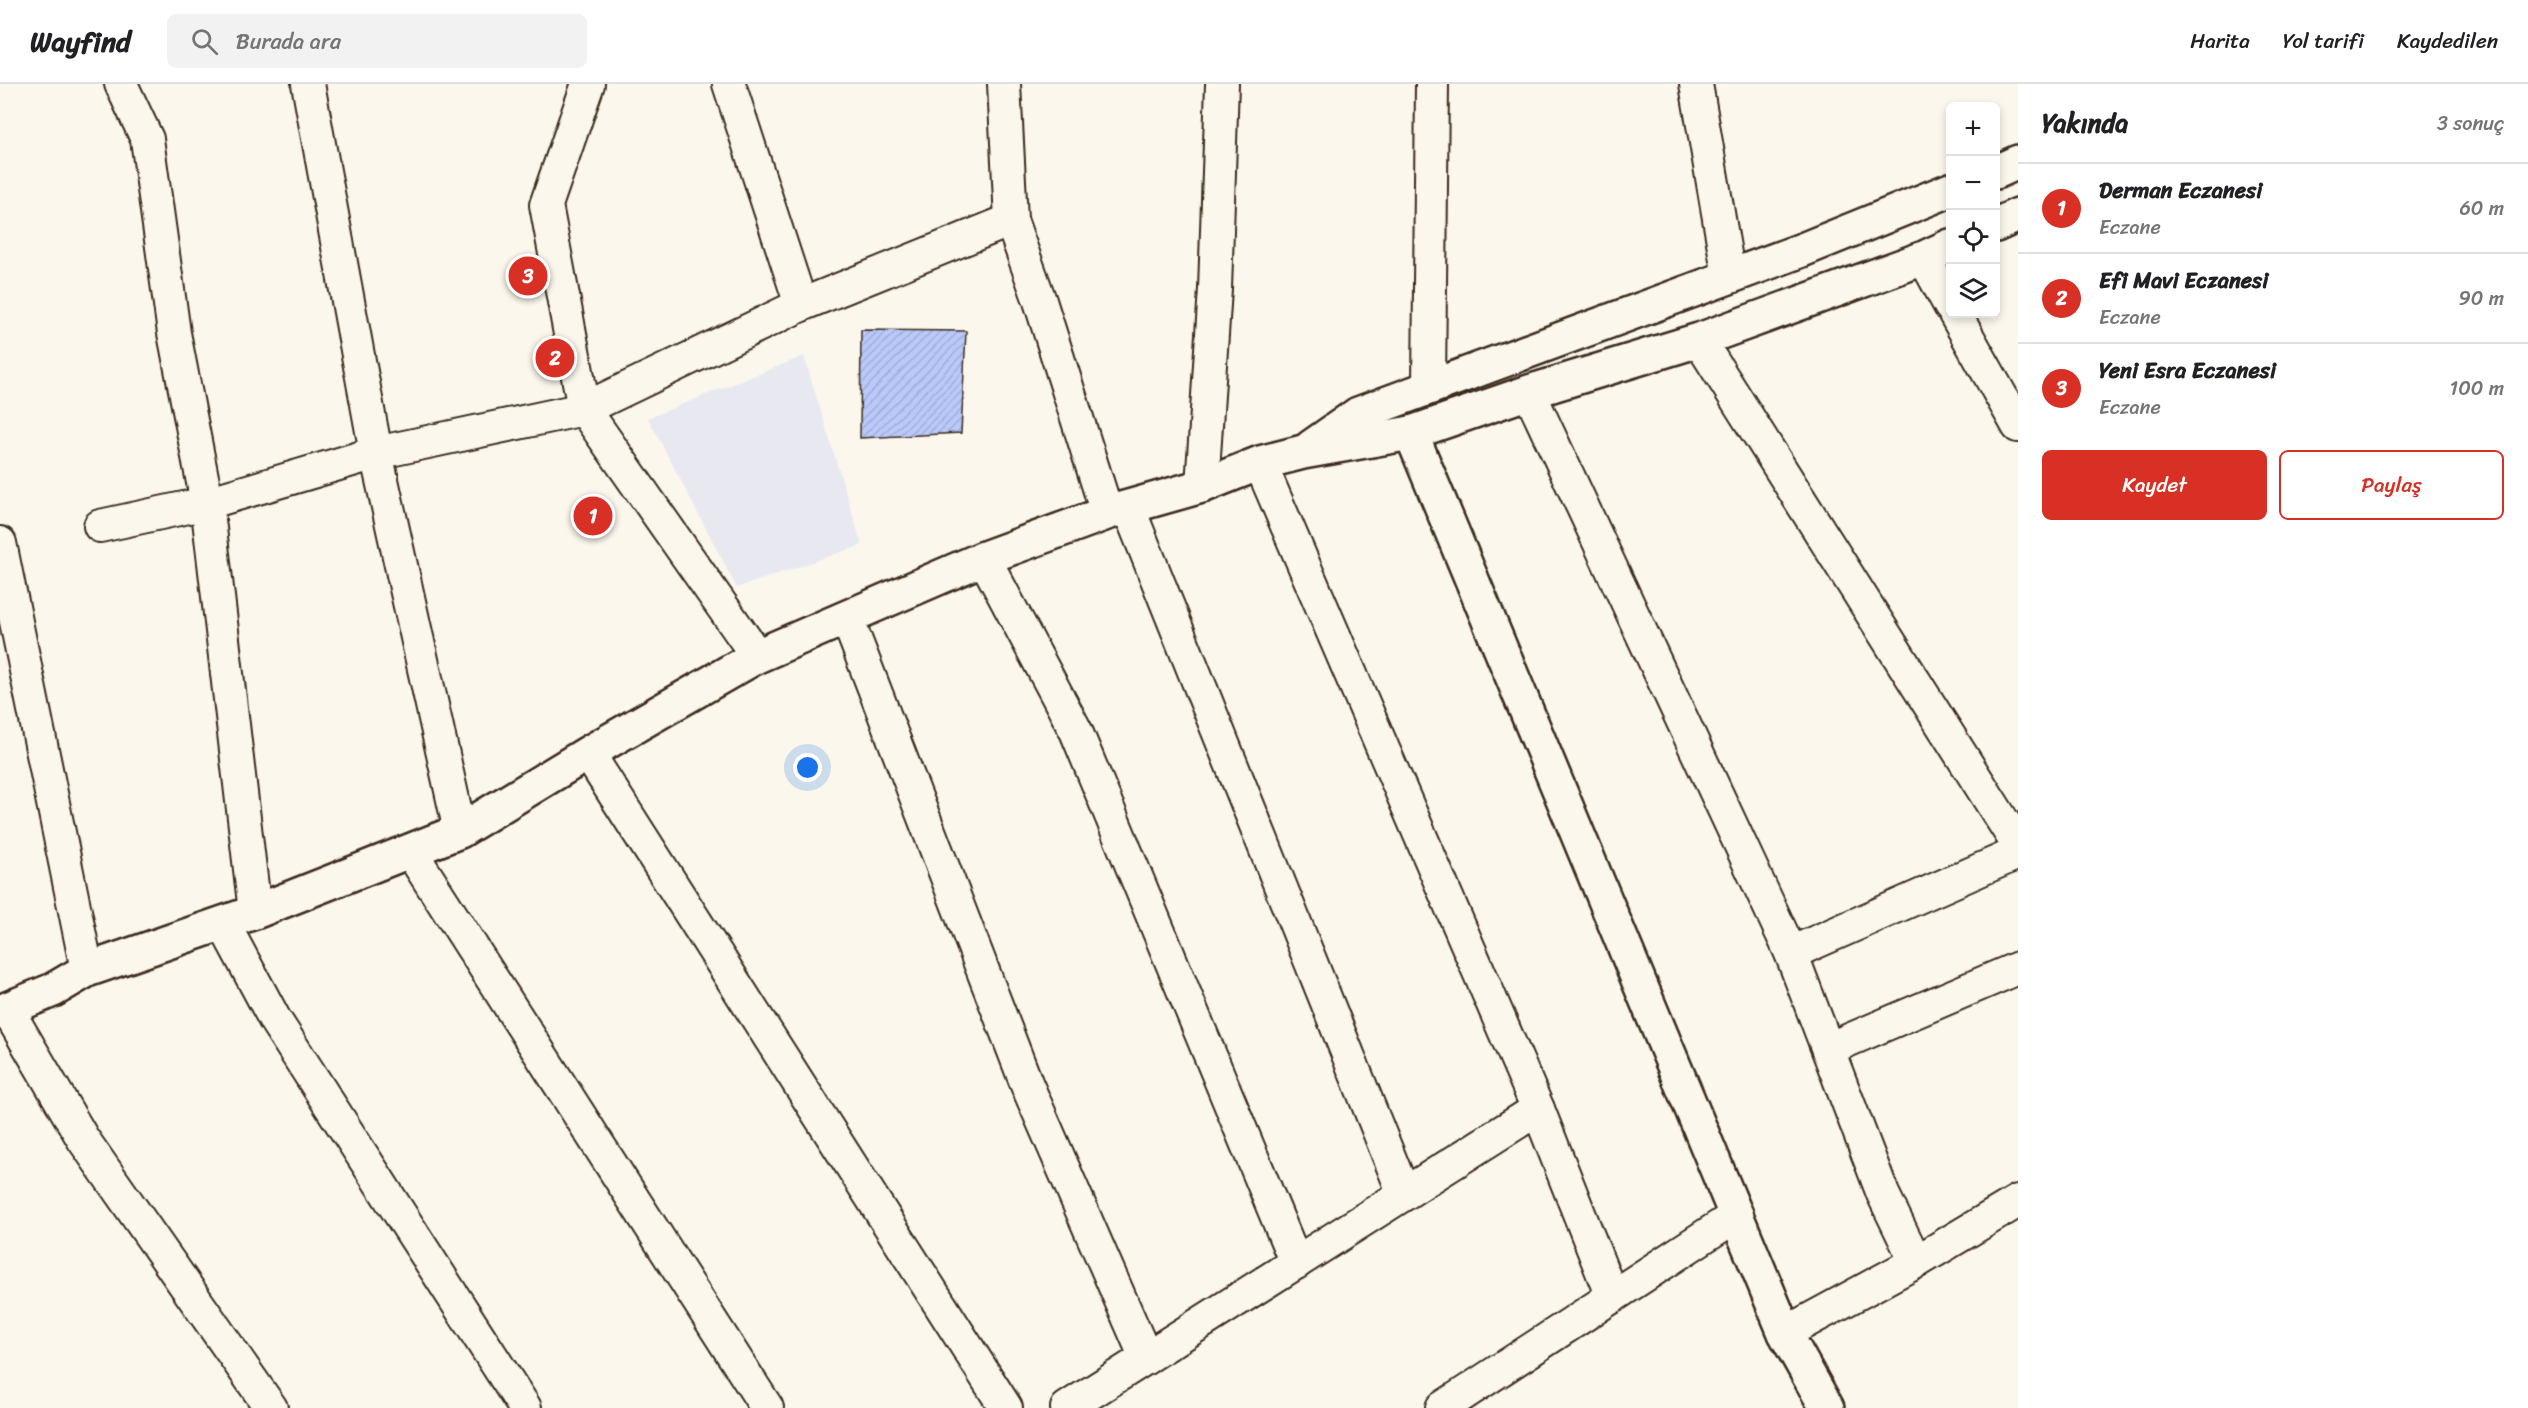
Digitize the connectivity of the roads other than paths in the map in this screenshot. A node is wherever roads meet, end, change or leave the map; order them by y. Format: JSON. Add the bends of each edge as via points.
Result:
{"nodes":[{"id":1,"x":121,"y":84,"type":"edge"},
{"id":2,"x":308,"y":84,"type":"edge"},
{"id":3,"x":588,"y":84,"type":"edge"},
{"id":4,"x":729,"y":84,"type":"edge"},
{"id":5,"x":1004,"y":84,"type":"edge"},
{"id":6,"x":1222,"y":84,"type":"edge"},
{"id":7,"x":1432,"y":84,"type":"edge"},
{"id":8,"x":1696,"y":84,"type":"edge"},
{"id":9,"x":2018,"y":162,"type":"edge"},
{"id":10,"x":2000,"y":170,"type":"edge"},
{"id":11,"x":1946,"y":192,"type":"edge"},
{"id":12,"x":2018,"y":214,"type":"edge"},
{"id":13,"x":1011,"y":220,"type":"junction"},
{"id":14,"x":2000,"y":223,"type":"edge"},
{"id":15,"x":1937,"y":252,"type":"edge"},
{"id":16,"x":1729,"y":277,"type":"junction"},
{"id":17,"x":1946,"y":289,"type":"edge"},
{"id":18,"x":801,"y":305,"type":"junction"},
{"id":19,"x":1957,"y":318,"type":"edge"},
{"id":20,"x":1699,"y":340,"type":"junction"},
{"id":21,"x":1429,"y":386,"type":"junction"},
{"id":22,"x":1529,"y":393,"type":"junction"},
{"id":23,"x":584,"y":409,"type":"junction"},
{"id":24,"x":2018,"y":426,"type":"edge"},
{"id":25,"x":1411,"y":434,"type":"junction"},
{"id":26,"x":1303,"y":452,"type":"junction"},
{"id":27,"x":376,"y":453,"type":"junction"},
{"id":28,"x":1260,"y":463,"type":"junction"},
{"id":29,"x":1202,"y":486,"type":"junction"},
{"id":30,"x":207,"y":503,"type":"junction"},
{"id":31,"x":1118,"y":510,"type":"junction"},
{"id":32,"x":100,"y":526,"type":"dead end"},
{"id":33,"x":0,"y":543,"type":"edge"},
{"id":34,"x":984,"y":558,"type":"junction"},
{"id":35,"x":847,"y":618,"type":"junction"},
{"id":36,"x":757,"y":656,"type":"junction"},
{"id":37,"x":588,"y":753,"type":"junction"},
{"id":38,"x":460,"y":831,"type":"junction"},
{"id":39,"x":2018,"y":845,"type":"edge"},
{"id":40,"x":411,"y":852,"type":"junction"},
{"id":41,"x":2018,"y":853,"type":"edge"},
{"id":42,"x":255,"y":912,"type":"junction"},
{"id":43,"x":223,"y":923,"type":"junction"},
{"id":44,"x":1791,"y":953,"type":"junction"},
{"id":45,"x":2018,"y":969,"type":"edge"},
{"id":46,"x":87,"y":970,"type":"junction"},
{"id":47,"x":4,"y":1011,"type":"edge"},
{"id":48,"x":1828,"y":1049,"type":"junction"},
{"id":49,"x":1538,"y":1109,"type":"junction"},
{"id":50,"x":1404,"y":1194,"type":"junction"},
{"id":51,"x":2018,"y":1201,"type":"edge"},
{"id":52,"x":1737,"y":1215,"type":"junction"},
{"id":53,"x":1916,"y":1262,"type":"junction"},
{"id":54,"x":1296,"y":1263,"type":"junction"},
{"id":55,"x":1612,"y":1297,"type":"junction"},
{"id":56,"x":1785,"y":1333,"type":"junction"},
{"id":57,"x":1146,"y":1358,"type":"junction"},
{"id":58,"x":1823,"y":1407,"type":"edge"},
{"id":59,"x":272,"y":1408,"type":"edge"},
{"id":60,"x":525,"y":1408,"type":"edge"},
{"id":61,"x":767,"y":1408,"type":"edge"},
{"id":62,"x":1006,"y":1408,"type":"edge"},
{"id":63,"x":1066,"y":1408,"type":"edge"},
{"id":64,"x":1442,"y":1408,"type":"edge"}],
"edges":[{"from":1,"to":30,"type":"street","via":[[147,139],[174,333]]},
{"from":2,"to":27,"type":"street"},
{"from":3,"to":23,"type":"street","via":[[546,205]]},
{"from":4,"to":18,"type":"street"},
{"from":5,"to":13,"type":"street"},
{"from":6,"to":29,"type":"street","via":[[1215,289]]},
{"from":7,"to":21,"type":"street"},
{"from":8,"to":16,"type":"street"},
{"from":9,"to":10,"type":"main road"},
{"from":11,"to":16,"type":"main road"},
{"from":12,"to":14,"type":"main road"},
{"from":13,"to":18,"type":"street"},
{"from":13,"to":31,"type":"street"},
{"from":15,"to":17,"type":"street"},
{"from":15,"to":20,"type":"main road"},
{"from":16,"to":21,"type":"main road"},
{"from":18,"to":23,"type":"street"},
{"from":19,"to":24,"type":"street"},
{"from":20,"to":22,"type":"main road"},
{"from":20,"to":39,"type":"street"},
{"from":21,"to":26,"type":"main road","via":[[1358,414]]},
{"from":22,"to":25,"type":"main road"},
{"from":22,"to":44,"type":"street"},
{"from":23,"to":27,"type":"street"},
{"from":23,"to":36,"type":"street"},
{"from":25,"to":26,"type":"main road"},
{"from":25,"to":52,"type":"main road"},
{"from":26,"to":28,"type":"main road"},
{"from":27,"to":30,"type":"street"},
{"from":27,"to":38,"type":"street"},
{"from":28,"to":29,"type":"main road"},
{"from":28,"to":49,"type":"street"},
{"from":29,"to":31,"type":"main road"},
{"from":30,"to":32,"type":"street"},
{"from":30,"to":42,"type":"street"},
{"from":31,"to":34,"type":"main road"},
{"from":31,"to":50,"type":"street"},
{"from":33,"to":46,"type":"street"},
{"from":34,"to":35,"type":"main road"},
{"from":34,"to":54,"type":"street","via":[[1076,731]]},
{"from":35,"to":36,"type":"main road"},
{"from":35,"to":57,"type":"street","via":[[1027,1085]]},
{"from":36,"to":37,"type":"main road"},
{"from":37,"to":38,"type":"main road"},
{"from":37,"to":62,"type":"street"},
{"from":38,"to":40,"type":"main road"},
{"from":40,"to":42,"type":"main road"},
{"from":40,"to":61,"type":"street"},
{"from":41,"to":44,"type":"street"},
{"from":42,"to":43,"type":"main road"},
{"from":43,"to":46,"type":"main road"},
{"from":43,"to":60,"type":"street","via":[[275,1020]]},
{"from":44,"to":48,"type":"street"},
{"from":45,"to":48,"type":"street"},
{"from":46,"to":47,"type":"main road"},
{"from":47,"to":59,"type":"street","via":[[83,1139]]},
{"from":48,"to":53,"type":"street","via":[[1883,1194]]},
{"from":49,"to":50,"type":"street"},
{"from":49,"to":55,"type":"street"},
{"from":50,"to":54,"type":"street"},
{"from":51,"to":53,"type":"street"},
{"from":52,"to":55,"type":"street"},
{"from":52,"to":56,"type":"main road"},
{"from":53,"to":56,"type":"street"},
{"from":54,"to":57,"type":"street"},
{"from":55,"to":64,"type":"street"},
{"from":56,"to":58,"type":"main road"},
{"from":57,"to":63,"type":"street"}]}
